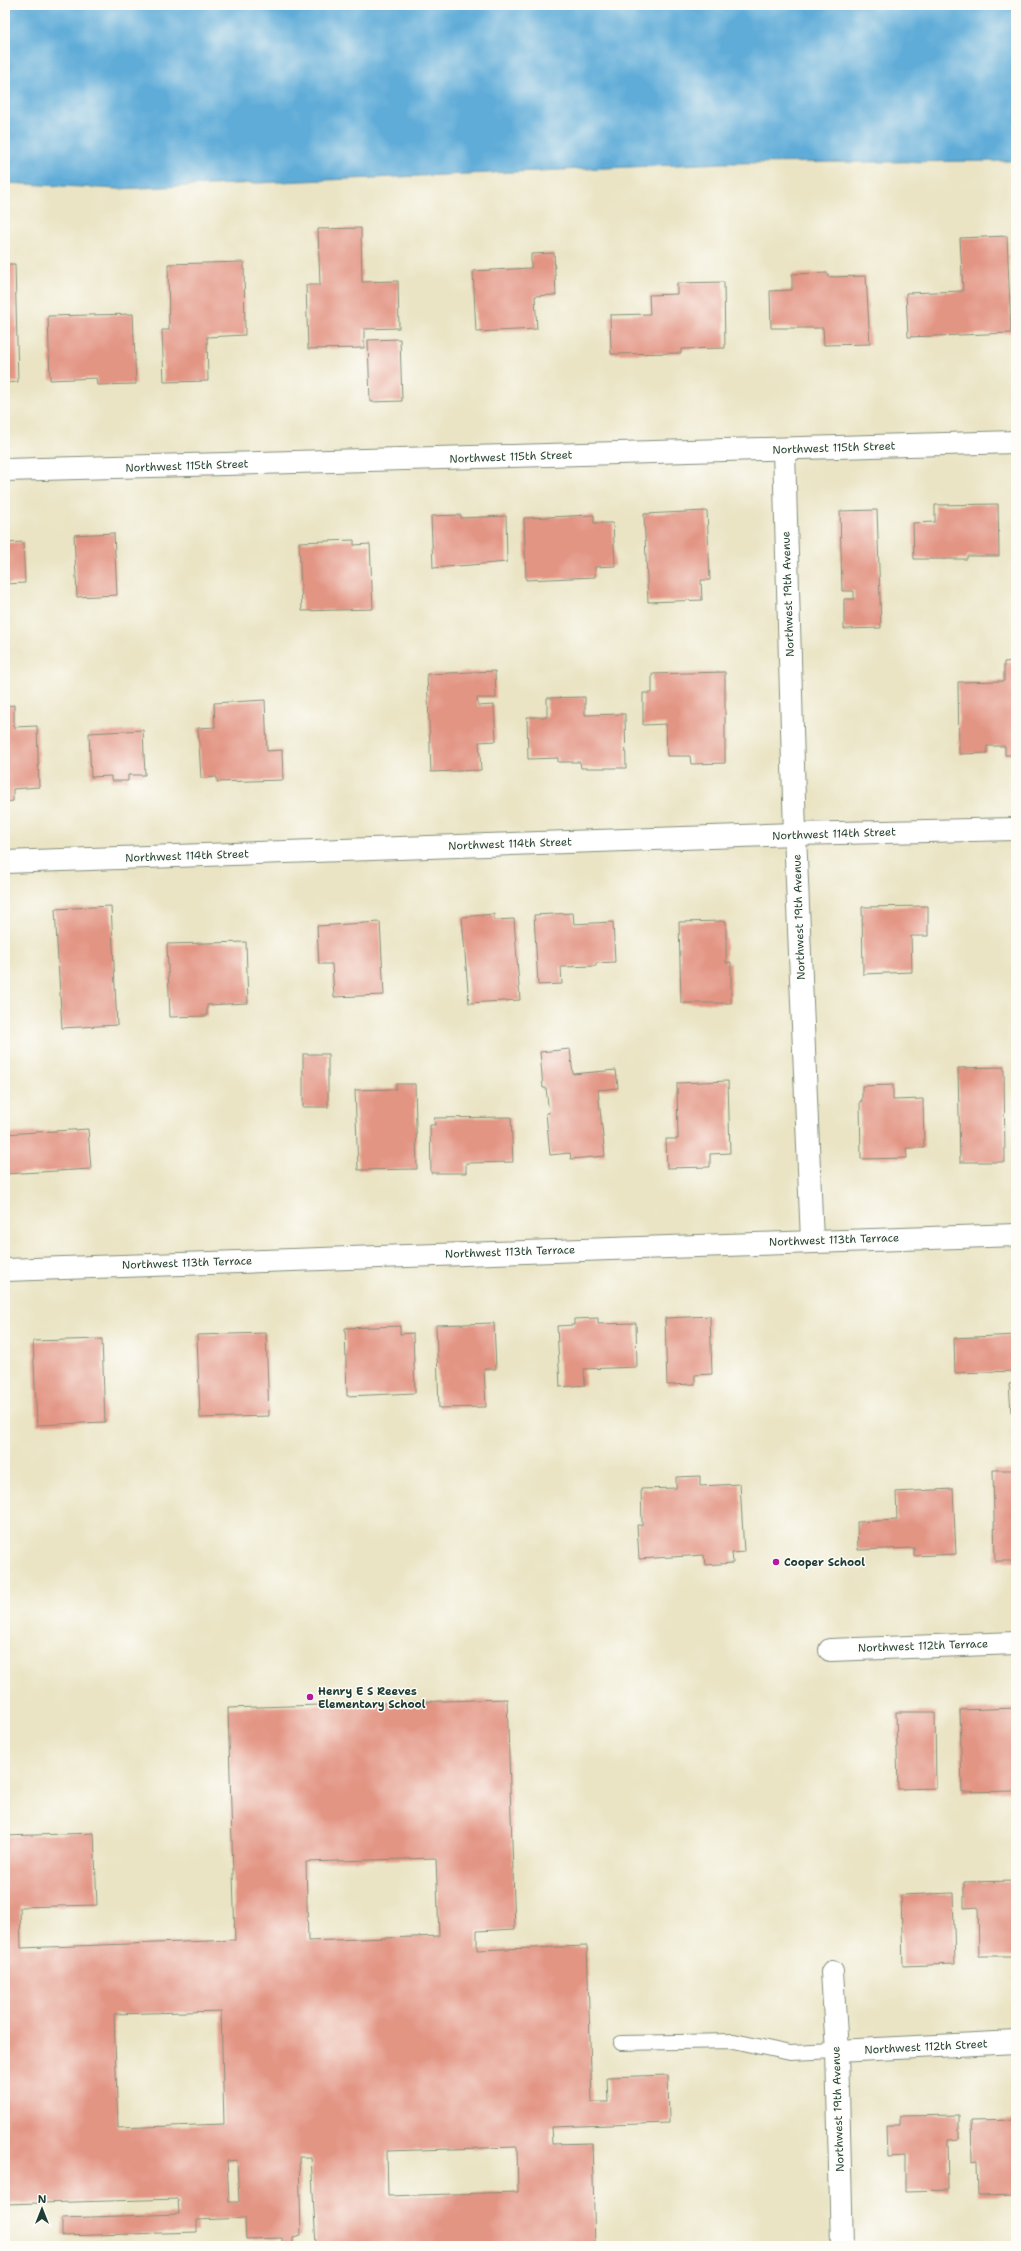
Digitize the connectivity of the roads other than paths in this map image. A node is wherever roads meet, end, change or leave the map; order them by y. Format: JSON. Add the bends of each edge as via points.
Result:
{"nodes":[{"id":1,"x":1016,"y":442,"type":"edge"},
{"id":2,"x":784,"y":450,"type":"junction"},
{"id":3,"x":5,"y":470,"type":"edge"},
{"id":4,"x":1016,"y":829,"type":"edge"},
{"id":5,"x":795,"y":834,"type":"junction"},
{"id":6,"x":5,"y":862,"type":"edge"},
{"id":7,"x":1016,"y":1235,"type":"edge"},
{"id":8,"x":812,"y":1241,"type":"junction"},
{"id":9,"x":5,"y":1270,"type":"edge"},
{"id":10,"x":1016,"y":1643,"type":"edge"},
{"id":11,"x":830,"y":1650,"type":"dead end"},
{"id":12,"x":832,"y":1972,"type":"dead end"},
{"id":13,"x":1016,"y":2042,"type":"edge"},
{"id":14,"x":621,"y":2043,"type":"dead end"},
{"id":15,"x":837,"y":2051,"type":"junction"},
{"id":16,"x":842,"y":2246,"type":"edge"}],
"edges":[{"from":1,"to":2,"type":"street","name":"Northwest 115th Street"},
{"from":2,"to":3,"type":"street","name":"Northwest 115th Street"},
{"from":2,"to":5,"type":"street","name":"Northwest 19th Avenue"},
{"from":4,"to":5,"type":"street","name":"Northwest 114th Street"},
{"from":5,"to":6,"type":"street","name":"Northwest 114th Street"},
{"from":5,"to":8,"type":"street","name":"Northwest 19th Avenue"},
{"from":7,"to":8,"type":"street","name":"Northwest 113th Terrace"},
{"from":8,"to":9,"type":"street","name":"Northwest 113th Terrace"},
{"from":10,"to":11,"type":"street","name":"Northwest 112th Terrace"},
{"from":12,"to":15,"type":"street","name":"Northwest 19th Avenue"},
{"from":13,"to":15,"type":"street","name":"Northwest 112th Street"},
{"from":14,"to":15,"type":"lane","via":[[734,2041],[790,2053]]},
{"from":15,"to":16,"type":"street","name":"Northwest 19th Avenue"}]}
